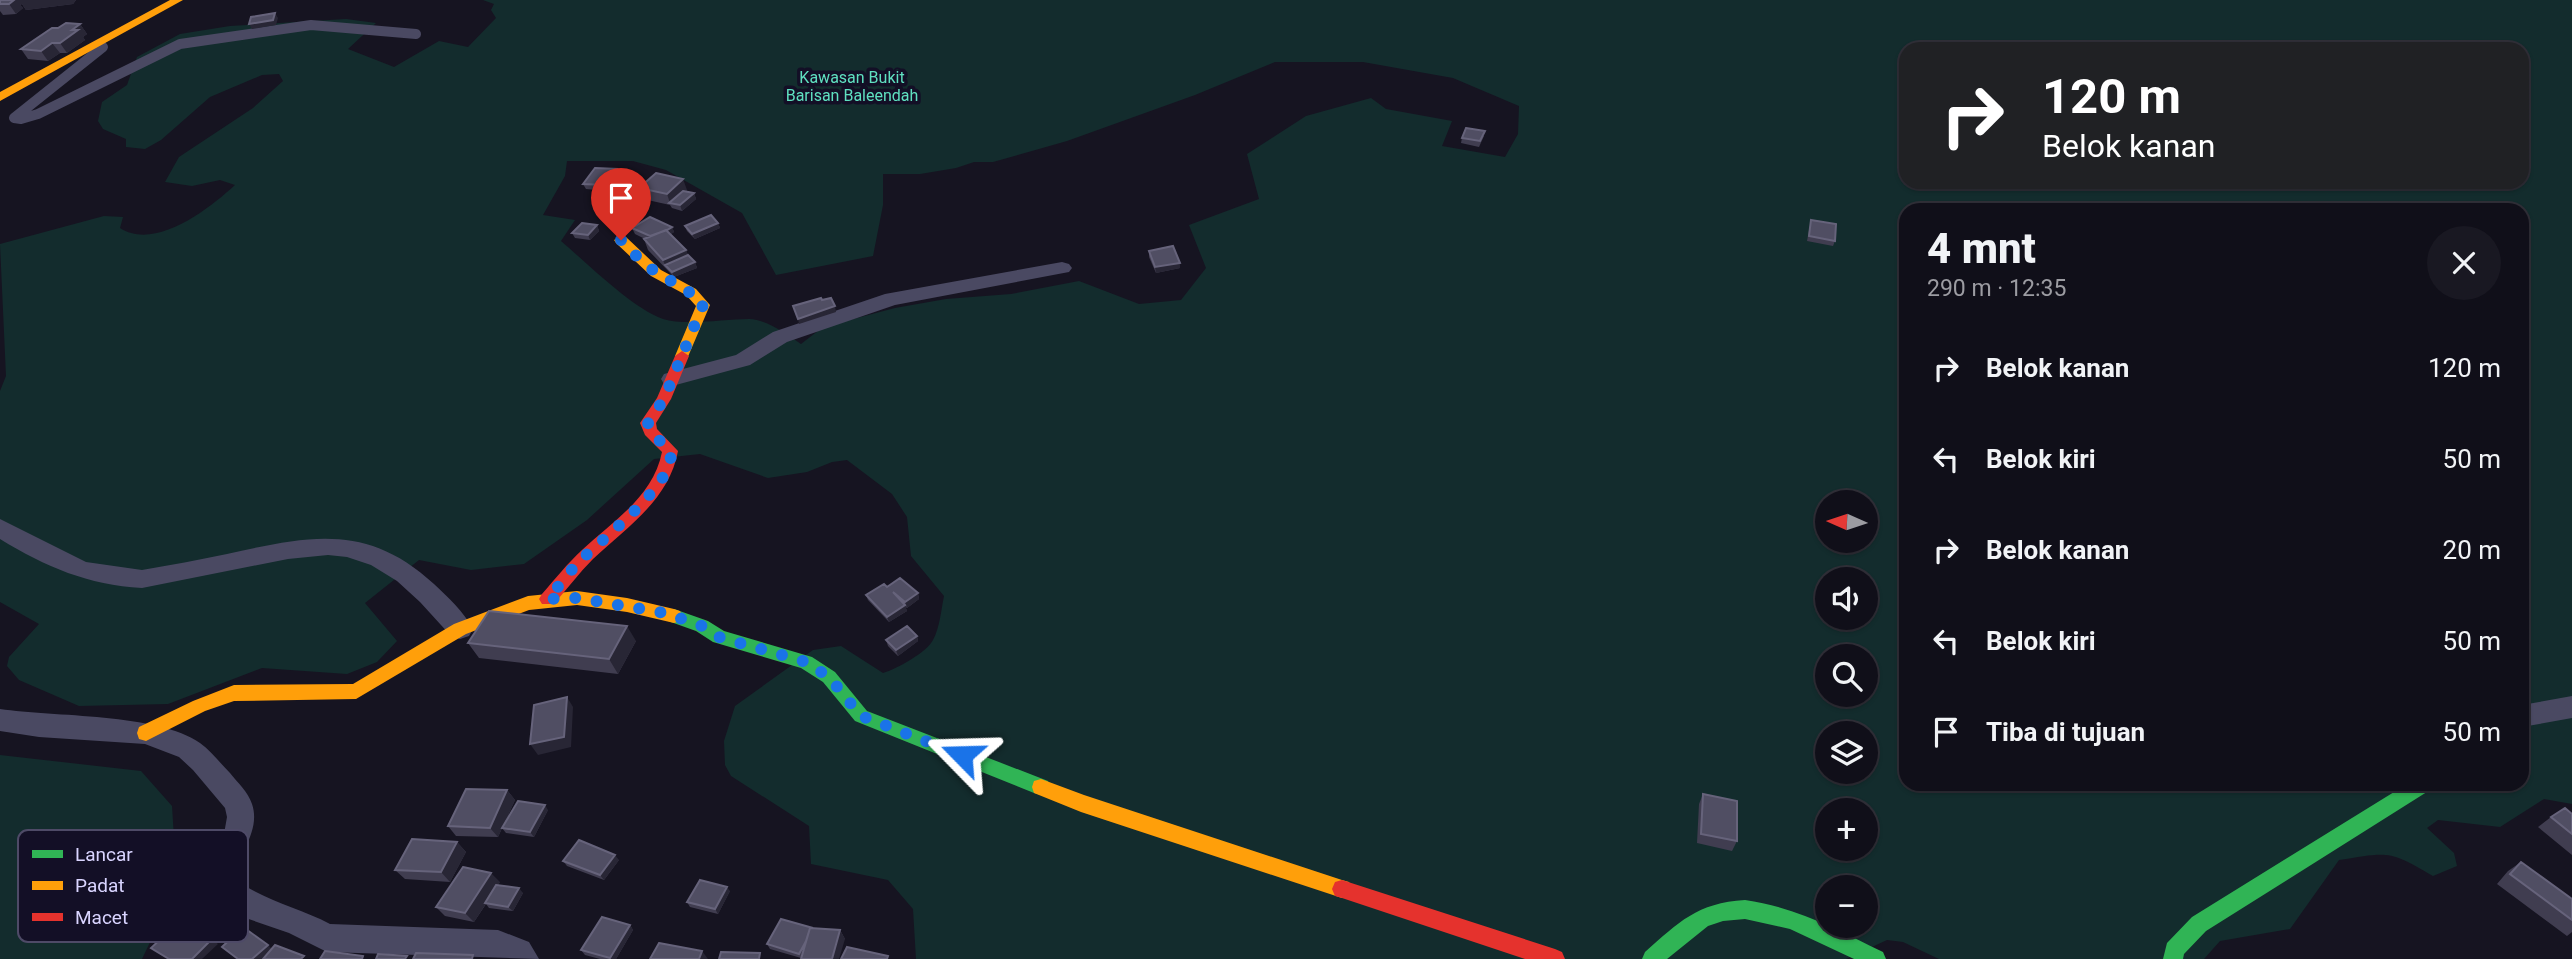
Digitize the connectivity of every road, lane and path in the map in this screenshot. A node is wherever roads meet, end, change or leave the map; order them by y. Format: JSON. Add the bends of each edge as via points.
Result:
{"nodes":[{"id":1,"x":178,"y":0,"type":"edge"},
{"id":2,"x":128,"y":27,"type":"junction"},
{"id":3,"x":416,"y":34,"type":"dead end"},
{"id":4,"x":0,"y":97,"type":"edge"},
{"id":5,"x":621,"y":240,"type":"dead end"},
{"id":6,"x":1062,"y":268,"type":"dead end"},
{"id":7,"x":673,"y":379,"type":"junction"},
{"id":8,"x":0,"y":528,"type":"edge"},
{"id":9,"x":548,"y":599,"type":"junction"},
{"id":10,"x":460,"y":629,"type":"junction"},
{"id":11,"x":2572,"y":707,"type":"edge"},
{"id":12,"x":2529,"y":715,"type":"edge"},
{"id":13,"x":0,"y":720,"type":"edge"},
{"id":14,"x":146,"y":733,"type":"junction"},
{"id":15,"x":2412,"y":791,"type":"edge"},
{"id":16,"x":239,"y":830,"type":"edge"},
{"id":17,"x":248,"y":905,"type":"edge"},
{"id":18,"x":524,"y":959,"type":"edge"},
{"id":19,"x":1555,"y":959,"type":"edge"},
{"id":20,"x":1652,"y":959,"type":"edge"},
{"id":21,"x":1876,"y":959,"type":"edge"},
{"id":22,"x":2173,"y":959,"type":"edge"}],
"edges":[{"from":1,"to":2,"type":"street"},
{"from":2,"to":3,"type":"lane","via":[[14,118],[38,114],[180,44],[311,25]]},
{"from":2,"to":4,"type":"street"},
{"from":5,"to":7,"type":"street","via":[[645,265],[702,300]]},
{"from":6,"to":7,"type":"street","via":[[892,299],[780,337],[743,360]]},
{"from":7,"to":9,"type":"street","via":[[648,423],[672,457],[660,482]]},
{"from":8,"to":10,"type":"street","via":[[66,566],[118,579],[142,579],[294,549],[342,547],[389,564],[433,596]]},
{"from":9,"to":10,"type":"street"},
{"from":9,"to":19,"type":"street","via":[[577,598],[665,613],[719,637],[788,655],[829,677],[861,716],[1081,803]]},
{"from":10,"to":14,"type":"street","via":[[356,691],[234,693]]},
{"from":11,"to":12,"type":"street"},
{"from":13,"to":14,"type":"street"},
{"from":14,"to":16,"type":"street","via":[[188,749],[203,762],[238,803]]},
{"from":15,"to":22,"type":"street","via":[[2199,924],[2174,950]]},
{"from":17,"to":18,"type":"street","via":[[298,922],[327,938],[498,944]]},
{"from":20,"to":21,"type":"street","via":[[1704,916],[1728,909],[1789,920]]}]}
